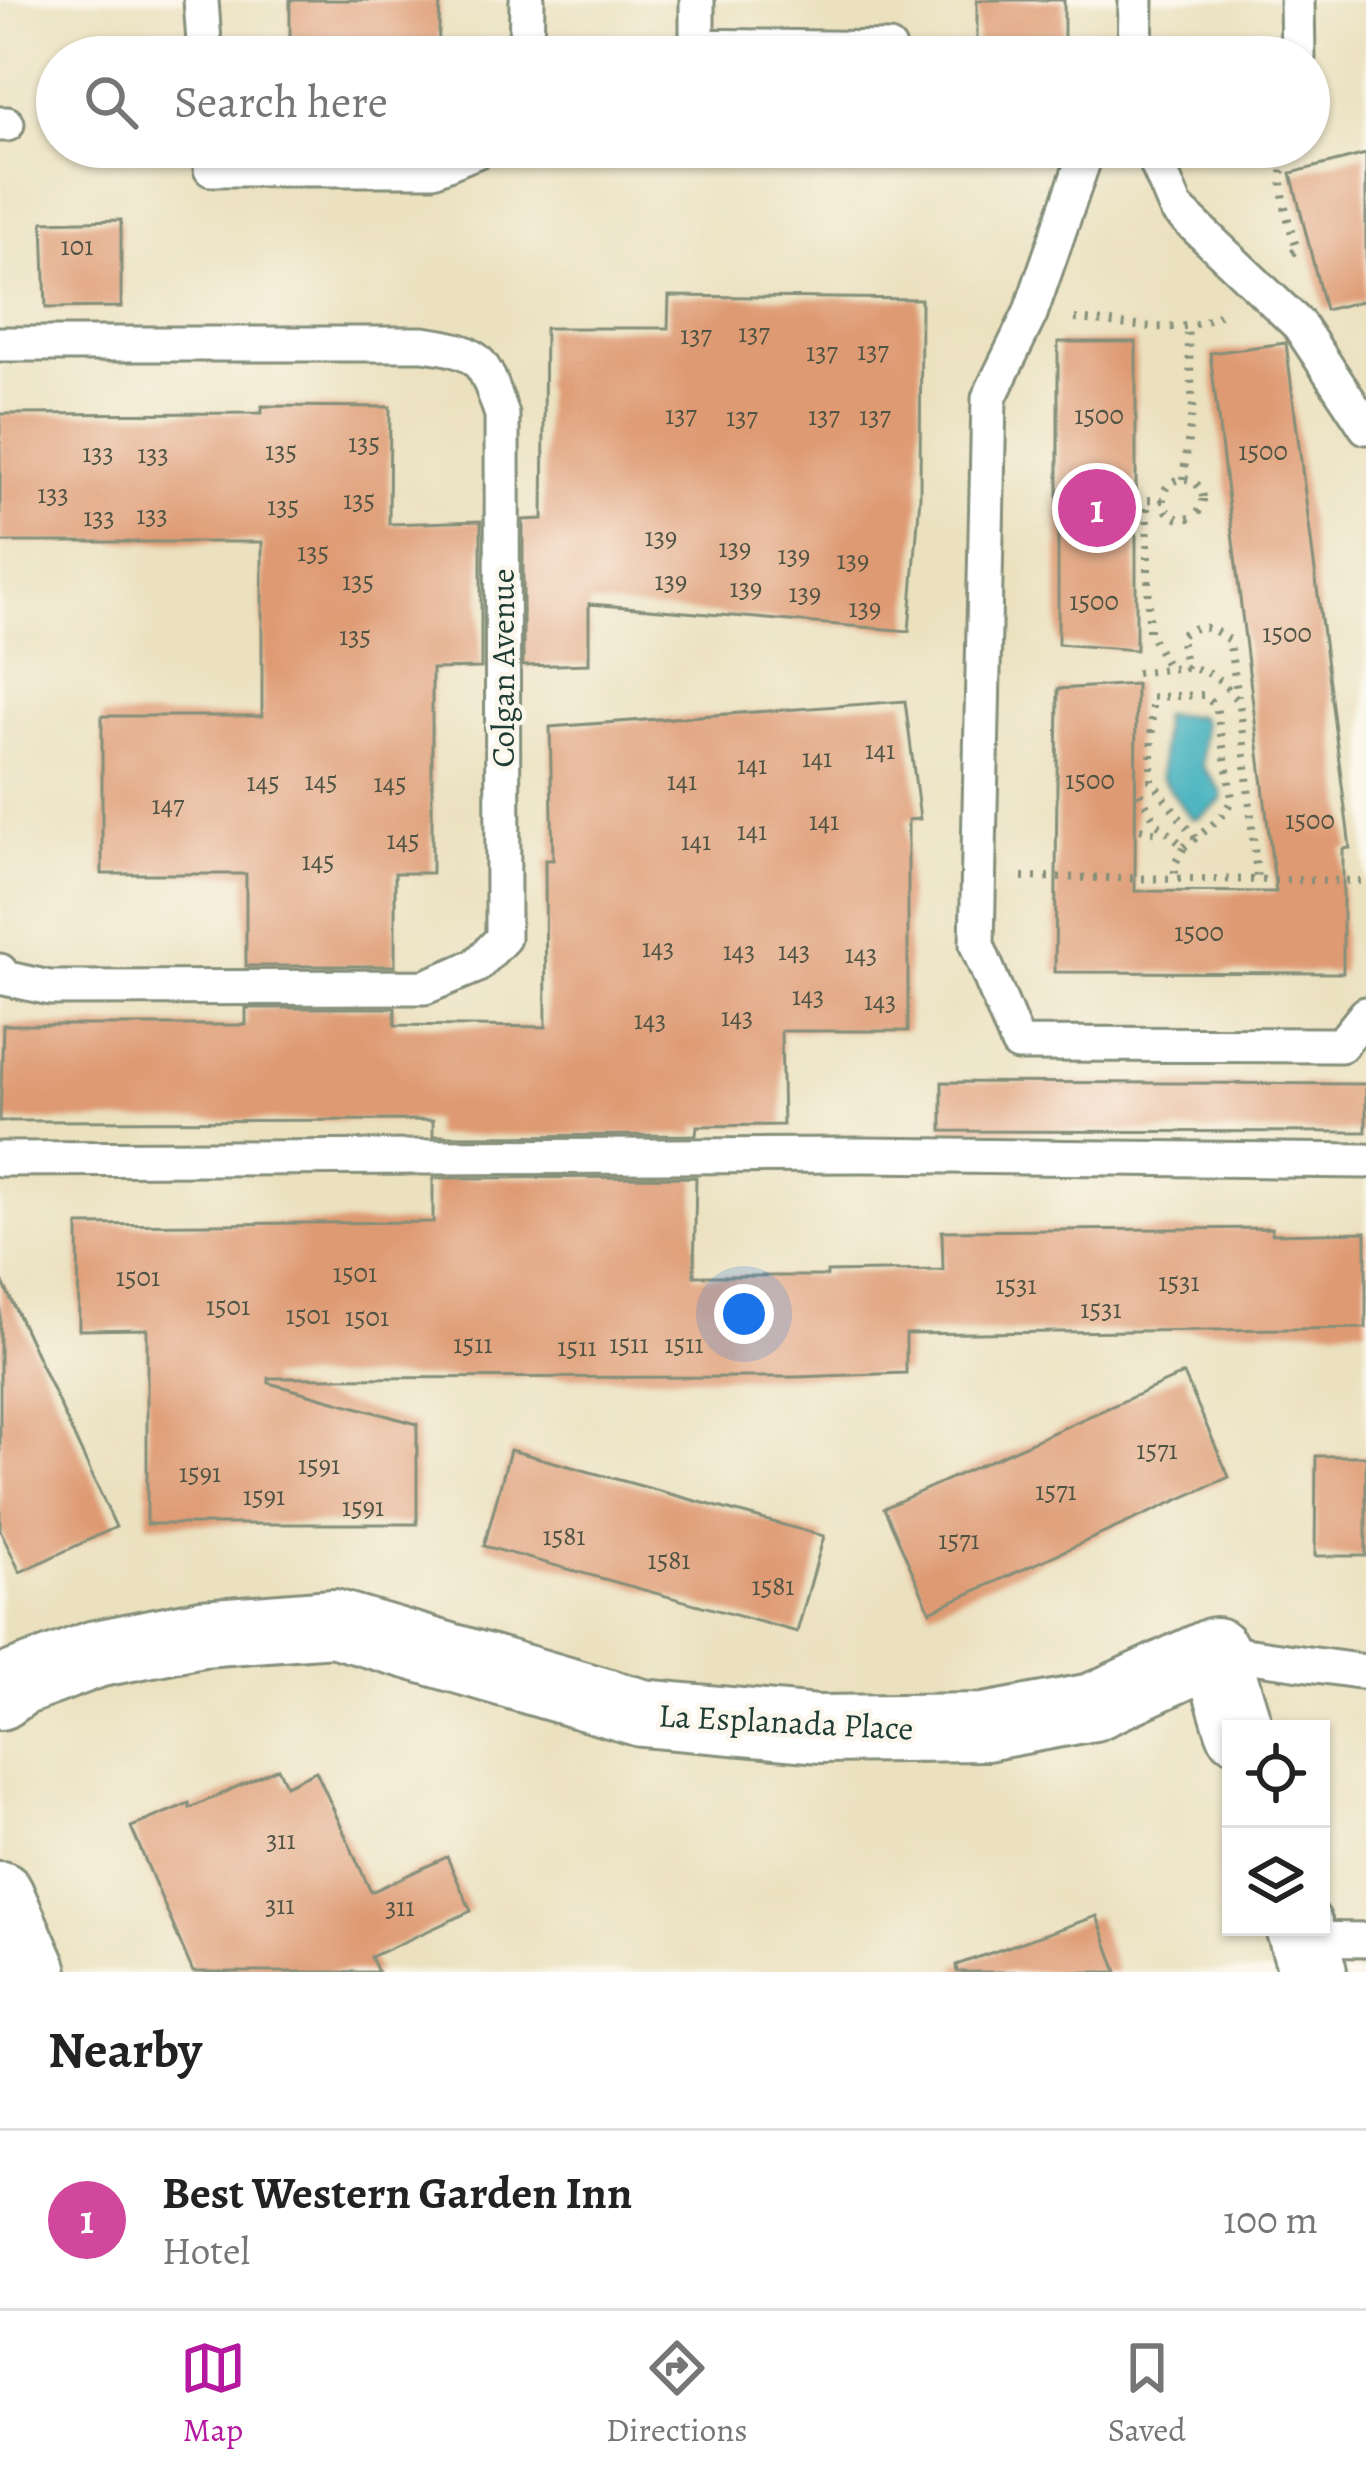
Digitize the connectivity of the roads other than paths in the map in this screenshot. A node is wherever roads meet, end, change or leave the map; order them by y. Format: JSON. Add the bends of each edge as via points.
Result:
{"nodes":[{"id":1,"x":201,"y":0,"type":"edge"},
{"id":2,"x":527,"y":0,"type":"edge"},
{"id":3,"x":698,"y":0,"type":"edge"},
{"id":4,"x":1136,"y":0,"type":"edge"},
{"id":5,"x":1297,"y":0,"type":"edge"},
{"id":6,"x":204,"y":36,"type":"edge"},
{"id":7,"x":526,"y":36,"type":"edge"},
{"id":8,"x":697,"y":36,"type":"edge"},
{"id":9,"x":1135,"y":36,"type":"edge"},
{"id":10,"x":1298,"y":36,"type":"edge"},
{"id":11,"x":211,"y":168,"type":"edge"},
{"id":12,"x":435,"y":168,"type":"edge"},
{"id":13,"x":1081,"y":168,"type":"edge"},
{"id":14,"x":1159,"y":168,"type":"edge"},
{"id":15,"x":0,"y":344,"type":"edge"},
{"id":16,"x":1366,"y":428,"type":"edge"},
{"id":17,"x":0,"y":971,"type":"edge"},
{"id":18,"x":1366,"y":1014,"type":"edge"},
{"id":19,"x":0,"y":1159,"type":"edge"},
{"id":20,"x":1366,"y":1161,"type":"edge"},
{"id":21,"x":1215,"y":1652,"type":"junction"},
{"id":22,"x":1366,"y":1672,"type":"edge"},
{"id":23,"x":0,"y":1696,"type":"edge"},
{"id":24,"x":1236,"y":1720,"type":"edge"},
{"id":25,"x":0,"y":1895,"type":"edge"},
{"id":26,"x":34,"y":1972,"type":"edge"}],
"edges":[{"from":1,"to":6,"type":"lane"},
{"from":2,"to":7,"type":"lane"},
{"from":3,"to":8,"type":"lane"},
{"from":4,"to":9,"type":"lane"},
{"from":5,"to":10,"type":"lane"},
{"from":11,"to":12,"type":"lane"},
{"from":13,"to":18,"type":"lane","via":[[1030,314],[989,398],[976,945],[1018,1044],[1341,1045]]},
{"from":14,"to":16,"type":"lane","via":[[1176,208],[1299,325]]},
{"from":15,"to":17,"type":"lane","name":"Colgan Avenue","via":[[423,344],[460,349],[485,366],[502,415],[503,890],[503,938],[476,967],[425,987],[50,988]]},
{"from":19,"to":20,"type":"lane"},
{"from":21,"to":22,"type":"lane"},
{"from":21,"to":23,"type":"street","name":"La Esplanada Place","via":[[1093,1707],[985,1727],[819,1729],[642,1713],[333,1623],[202,1633],[96,1654]]},
{"from":21,"to":24,"type":"street"},
{"from":25,"to":26,"type":"street"}]}
